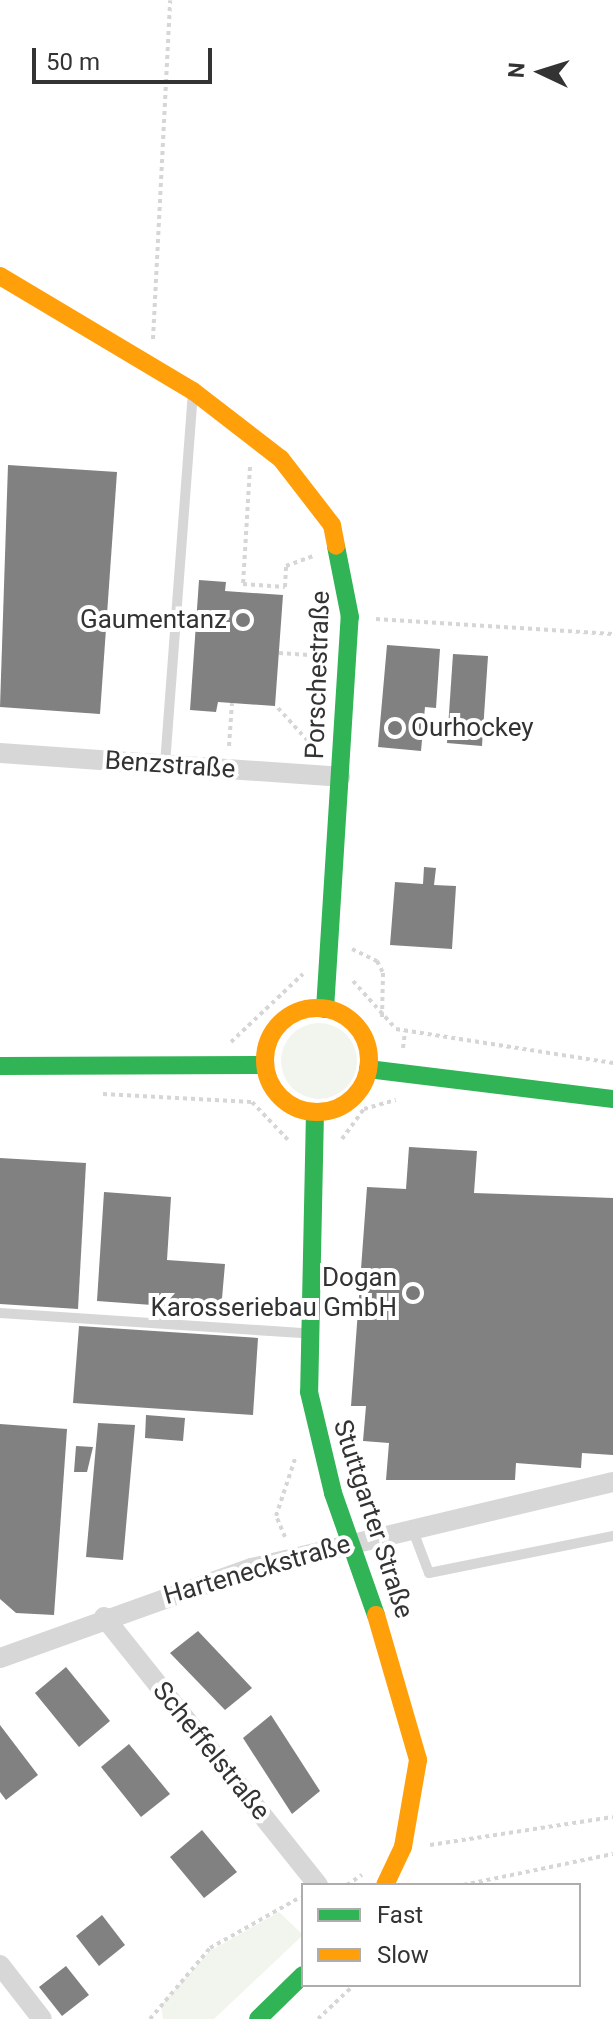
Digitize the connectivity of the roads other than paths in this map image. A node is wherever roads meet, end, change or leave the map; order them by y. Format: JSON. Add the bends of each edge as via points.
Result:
{"nodes":[{"id":1,"x":0,"y":276,"type":"edge"},
{"id":2,"x":193,"y":391,"type":"junction"},
{"id":3,"x":0,"y":753,"type":"edge"},
{"id":4,"x":165,"y":764,"type":"junction"},
{"id":5,"x":340,"y":777,"type":"junction"},
{"id":6,"x":325,"y":1009,"type":"junction"},
{"id":7,"x":265,"y":1065,"type":"junction"},
{"id":8,"x":0,"y":1066,"type":"edge"},
{"id":9,"x":368,"y":1069,"type":"junction"},
{"id":10,"x":613,"y":1099,"type":"edge"},
{"id":11,"x":315,"y":1112,"type":"junction"},
{"id":12,"x":0,"y":1313,"type":"edge"},
{"id":13,"x":305,"y":1333,"type":"junction"},
{"id":14,"x":613,"y":1482,"type":"edge"},
{"id":15,"x":412,"y":1528,"type":"junction"},
{"id":16,"x":613,"y":1536,"type":"edge"},
{"id":17,"x":350,"y":1542,"type":"junction"},
{"id":18,"x":104,"y":1617,"type":"junction"},
{"id":19,"x":0,"y":1658,"type":"edge"},
{"id":20,"x":316,"y":1883,"type":"edge"},
{"id":21,"x":386,"y":1883,"type":"edge"},
{"id":22,"x":0,"y":1965,"type":"edge"},
{"id":23,"x":301,"y":1977,"type":"edge"},
{"id":24,"x":42,"y":2019,"type":"edge"},
{"id":25,"x":258,"y":2019,"type":"edge"}],
"edges":[{"from":1,"to":2,"type":"street","name":"Porschestraße"},
{"from":2,"to":4,"type":"lane"},
{"from":2,"to":5,"type":"street","name":"Porschestraße","via":[[251,435],[312,494],[339,547],[350,617]]},
{"from":3,"to":4,"type":"street","name":"Benzstraße"},
{"from":4,"to":5,"type":"street","name":"Benzstraße"},
{"from":5,"to":6,"type":"street","name":"Porschestraße"},
{"from":6,"to":7,"type":"street","via":[[282,1021]]},
{"from":6,"to":9,"type":"street","via":[[358,1029]]},
{"from":7,"to":8,"type":"street"},
{"from":7,"to":11,"type":"street","via":[[278,1094]]},
{"from":9,"to":10,"type":"street"},
{"from":9,"to":11,"type":"street","via":[[354,1097]]},
{"from":11,"to":13,"type":"street","name":"Stuttgarter Straße"},
{"from":12,"to":13,"type":"lane"},
{"from":13,"to":17,"type":"street","name":"Stuttgarter Straße","via":[[316,1438]]},
{"from":14,"to":15,"type":"street","name":"Harteneckstraße"},
{"from":15,"to":16,"type":"lane","via":[[429,1573]]},
{"from":15,"to":17,"type":"street","name":"Harteneckstraße"},
{"from":17,"to":18,"type":"street","name":"Harteneckstraße"},
{"from":17,"to":21,"type":"street","name":"Stuttgarter Straße","via":[[415,1731],[410,1816]]},
{"from":18,"to":19,"type":"street","name":"Harteneckstraße"},
{"from":18,"to":20,"type":"street","name":"Scheffelstraße"},
{"from":22,"to":24,"type":"street"},
{"from":23,"to":25,"type":"street"}]}
